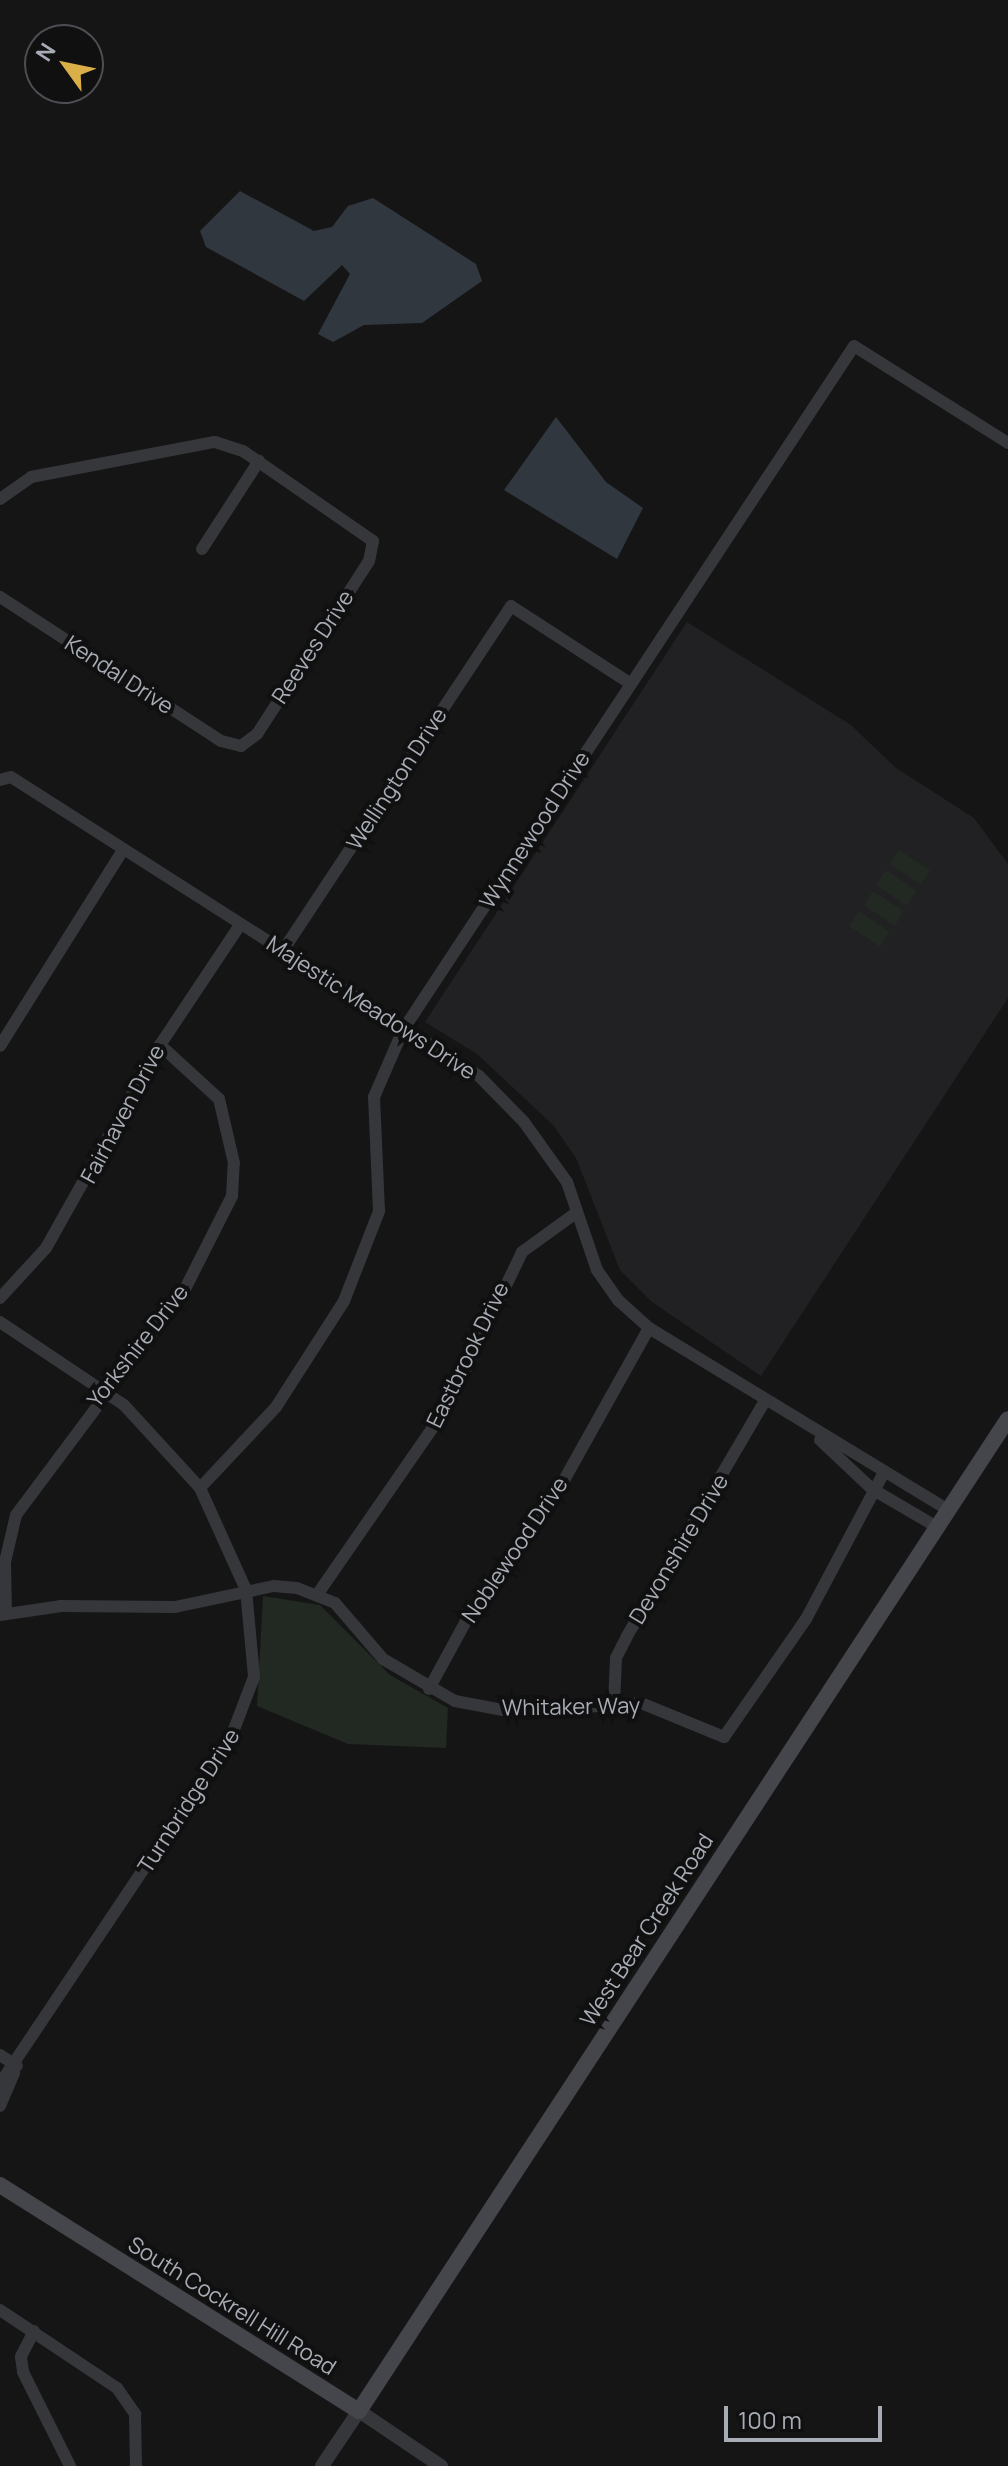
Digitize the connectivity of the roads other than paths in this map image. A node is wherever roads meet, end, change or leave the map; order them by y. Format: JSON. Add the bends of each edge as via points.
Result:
{"nodes":[{"id":1,"x":1008,"y":443,"type":"edge"},
{"id":2,"x":259,"y":461,"type":"junction"},
{"id":3,"x":0,"y":499,"type":"edge"},
{"id":4,"x":202,"y":549,"type":"dead end"},
{"id":5,"x":0,"y":597,"type":"edge"},
{"id":6,"x":631,"y":684,"type":"junction"},
{"id":7,"x":241,"y":746,"type":"joint"},
{"id":8,"x":6,"y":779,"type":"edge"},
{"id":9,"x":123,"y":850,"type":"junction"},
{"id":10,"x":240,"y":925,"type":"junction"},
{"id":11,"x":282,"y":952,"type":"junction"},
{"id":12,"x":403,"y":1030,"type":"junction"},
{"id":13,"x":160,"y":1045,"type":"junction"},
{"id":14,"x":0,"y":1046,"type":"edge"},
{"id":15,"x":577,"y":1212,"type":"junction"},
{"id":16,"x":0,"y":1298,"type":"edge"},
{"id":17,"x":0,"y":1322,"type":"edge"},
{"id":18,"x":649,"y":1328,"type":"junction"},
{"id":19,"x":102,"y":1391,"type":"junction"},
{"id":20,"x":765,"y":1401,"type":"junction"},
{"id":21,"x":1008,"y":1419,"type":"edge"},
{"id":22,"x":803,"y":1424,"type":"junction"},
{"id":23,"x":884,"y":1472,"type":"junction"},
{"id":24,"x":200,"y":1488,"type":"junction"},
{"id":25,"x":872,"y":1489,"type":"junction"},
{"id":26,"x":948,"y":1510,"type":"junction"},
{"id":27,"x":937,"y":1527,"type":"junction"},
{"id":28,"x":246,"y":1590,"type":"junction"},
{"id":29,"x":319,"y":1592,"type":"junction"},
{"id":30,"x":3,"y":1615,"type":"edge"},
{"id":31,"x":429,"y":1689,"type":"junction"},
{"id":32,"x":614,"y":1704,"type":"junction"},
{"id":33,"x":0,"y":2055,"type":"edge"},
{"id":34,"x":17,"y":2066,"type":"junction"},
{"id":35,"x":0,"y":2084,"type":"edge"},
{"id":36,"x":0,"y":2106,"type":"edge"},
{"id":37,"x":0,"y":2185,"type":"edge"},
{"id":38,"x":0,"y":2310,"type":"edge"},
{"id":39,"x":34,"y":2331,"type":"junction"},
{"id":40,"x":359,"y":2411,"type":"junction"},
{"id":41,"x":70,"y":2466,"type":"edge"},
{"id":42,"x":136,"y":2466,"type":"edge"},
{"id":43,"x":322,"y":2466,"type":"edge"},
{"id":44,"x":441,"y":2466,"type":"edge"}],
"edges":[{"from":1,"to":6,"type":"street","name":"Wynnewood Drive","via":[[854,346]]},
{"from":2,"to":3,"type":"street","via":[[215,442],[31,477]]},
{"from":2,"to":4,"type":"street"},
{"from":2,"to":7,"type":"street","name":"Reeves Drive","via":[[373,541],[369,561],[257,734]]},
{"from":5,"to":7,"type":"street","name":"Kendal Drive","via":[[221,741]]},
{"from":6,"to":11,"type":"street","name":"Wellington Drive","via":[[511,606]]},
{"from":6,"to":12,"type":"street","name":"Wynnewood Drive"},
{"from":8,"to":9,"type":"street","name":"Majestic Meadows Drive"},
{"from":9,"to":10,"type":"street","name":"Majestic Meadows Drive"},
{"from":9,"to":14,"type":"street"},
{"from":10,"to":11,"type":"street","name":"Majestic Meadows Drive"},
{"from":10,"to":13,"type":"street","name":"Fairhaven Drive"},
{"from":11,"to":12,"type":"street","name":"Majestic Meadows Drive"},
{"from":12,"to":15,"type":"street","name":"Majestic Meadows Drive","via":[[479,1076],[524,1122],[567,1182]]},
{"from":12,"to":24,"type":"street","name":"Wynnewood Drive","via":[[374,1097],[379,1211],[344,1301],[276,1407]]},
{"from":13,"to":16,"type":"street","name":"Fairhaven Drive","via":[[80,1195],[46,1248]]},
{"from":13,"to":19,"type":"street","name":"Yorkshire Drive","via":[[219,1099],[234,1163],[232,1196],[185,1289]]},
{"from":15,"to":18,"type":"street","name":"Majestic Meadows Drive","via":[[607,1286]]},
{"from":15,"to":29,"type":"street","name":"Eastbrook Drive","via":[[522,1252],[448,1406]]},
{"from":17,"to":19,"type":"street","name":"Turnbridge Drive"},
{"from":18,"to":20,"type":"street","name":"Majestic Meadows Drive"},
{"from":18,"to":31,"type":"street","name":"Noblewood Drive","via":[[620,1368],[549,1507],[472,1610]]},
{"from":19,"to":24,"type":"street","name":"Turnbridge Drive","via":[[158,1435]]},
{"from":19,"to":30,"type":"street","name":"Yorkshire Drive","via":[[16,1515],[5,1562]]},
{"from":20,"to":22,"type":"street","name":"Majestic Meadows Drive"},
{"from":20,"to":32,"type":"street","name":"Devonshire Drive","via":[[616,1658]]},
{"from":21,"to":26,"type":"main road","name":"West Bear Creek Road"},
{"from":22,"to":23,"type":"street","name":"Majestic Meadows Drive"},
{"from":22,"to":25,"type":"street","name":"Majestic Meadows Drive"},
{"from":23,"to":25,"type":"street","name":"Whitaker Way"},
{"from":23,"to":26,"type":"street","name":"Majestic Meadows Drive"},
{"from":24,"to":28,"type":"street","name":"Turnbridge Drive"},
{"from":25,"to":27,"type":"street","name":"Majestic Meadows Drive"},
{"from":25,"to":32,"type":"street","name":"Whitaker Way","via":[[806,1619],[732,1735],[641,1703]]},
{"from":26,"to":27,"type":"main road","name":"West Bear Creek Road"},
{"from":27,"to":40,"type":"main road","name":"West Bear Creek Road"},
{"from":28,"to":29,"type":"street"},
{"from":28,"to":30,"type":"street","via":[[175,1607],[61,1606]]},
{"from":28,"to":34,"type":"street","name":"Turnbridge Drive","via":[[254,1677],[246,1708]]},
{"from":29,"to":31,"type":"street","name":"Whitaker Way","via":[[383,1659]]},
{"from":31,"to":32,"type":"street","name":"Whitaker Way","via":[[514,1712]]},
{"from":33,"to":34,"type":"street"},
{"from":34,"to":35,"type":"street","name":"Turnbridge Drive"},
{"from":34,"to":36,"type":"street","name":"Turnbridge Drive"},
{"from":37,"to":40,"type":"main road","name":"South Cockrell Hill Road"},
{"from":38,"to":39,"type":"street"},
{"from":39,"to":41,"type":"street","via":[[23,2372]]},
{"from":39,"to":42,"type":"street","via":[[128,2401],[138,2431]]},
{"from":40,"to":43,"type":"street","name":"West Bear Creek Road"},
{"from":40,"to":44,"type":"street","name":"South Cockrell Hill Road"}]}
